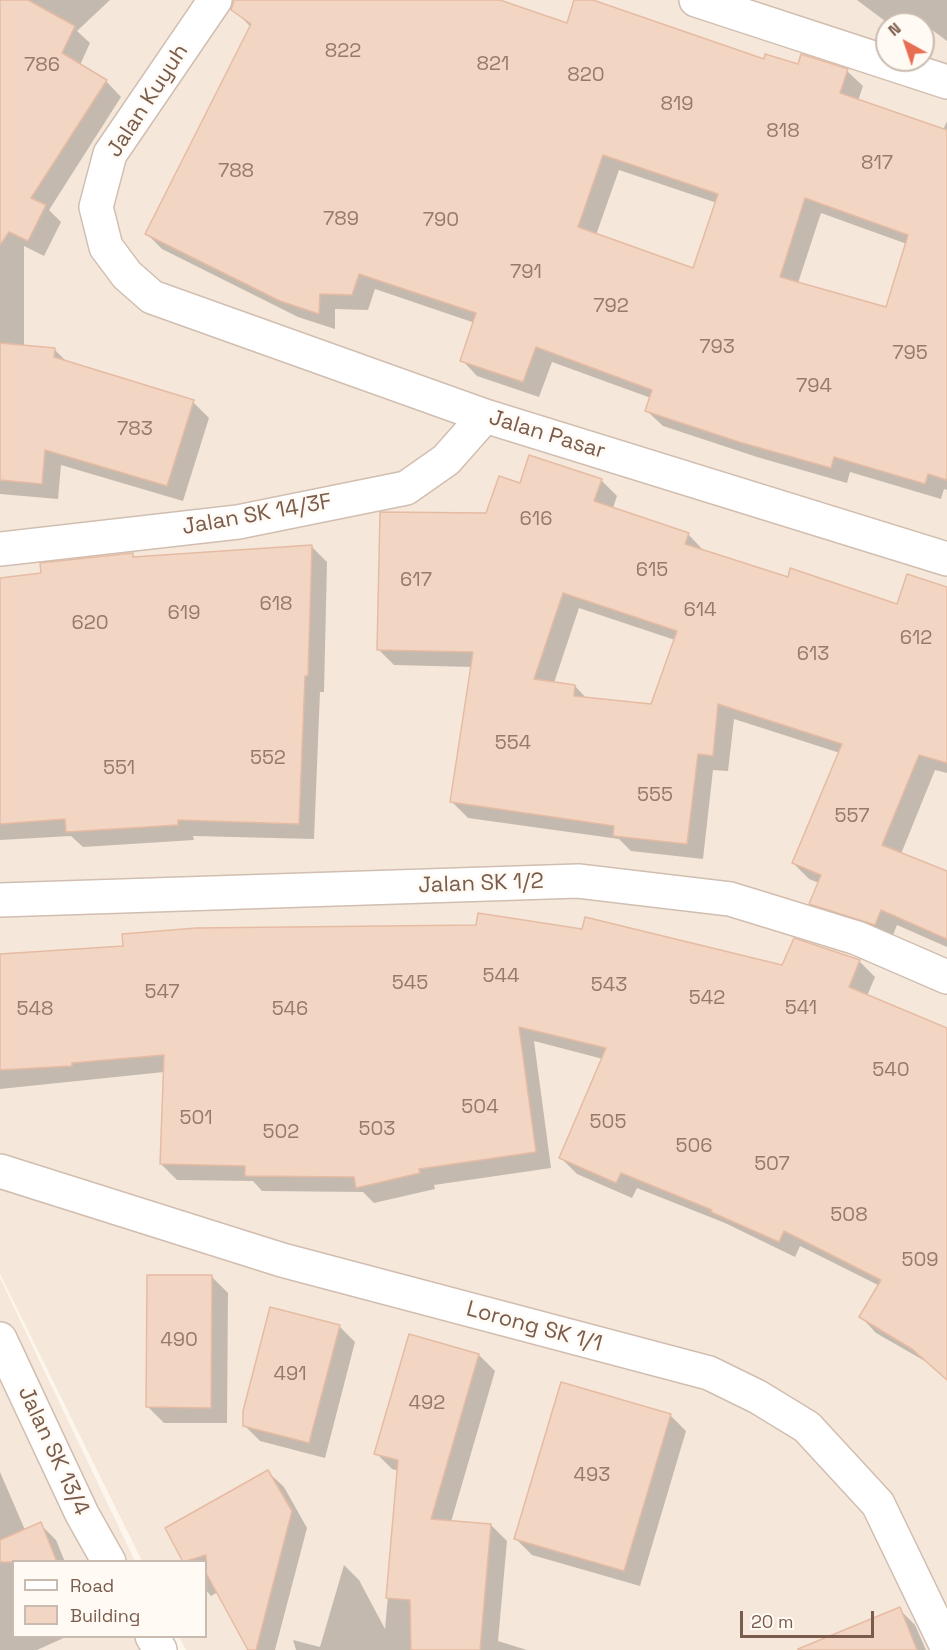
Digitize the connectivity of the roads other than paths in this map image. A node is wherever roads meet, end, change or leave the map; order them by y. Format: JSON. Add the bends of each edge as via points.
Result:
{"nodes":[{"id":1,"x":214,"y":0,"type":"edge"},
{"id":2,"x":696,"y":0,"type":"edge"},
{"id":3,"x":748,"y":8,"type":"edge"},
{"id":4,"x":947,"y":82,"type":"edge"},
{"id":5,"x":152,"y":297,"type":"joint"},
{"id":6,"x":485,"y":416,"type":"junction"},
{"id":7,"x":0,"y":549,"type":"edge"},
{"id":8,"x":947,"y":559,"type":"edge"},
{"id":9,"x":0,"y":900,"type":"edge"},
{"id":10,"x":947,"y":977,"type":"edge"},
{"id":11,"x":0,"y":1171,"type":"edge"},
{"id":12,"x":0,"y":1339,"type":"edge"},
{"id":13,"x":108,"y":1560,"type":"edge"},
{"id":14,"x":947,"y":1647,"type":"edge"}],
"edges":[{"from":1,"to":5,"type":"street","name":"Jalan Kuyuh","via":[[110,154],[96,207],[106,247],[127,275]]},
{"from":2,"to":3,"type":"street"},
{"from":3,"to":4,"type":"street"},
{"from":5,"to":6,"type":"street","name":"Jalan Pasar"},
{"from":6,"to":7,"type":"street","name":"Jalan SK 14/3F","via":[[446,460],[406,488],[238,522]]},
{"from":6,"to":8,"type":"street","name":"Jalan Pasar"},
{"from":9,"to":10,"type":"street","name":"Jalan SK 1/2","via":[[578,881],[730,899],[857,938]]},
{"from":11,"to":14,"type":"street","name":"Lorong SK 1/1","via":[[282,1260],[709,1373],[758,1397],[807,1427],[878,1503]]},
{"from":12,"to":13,"type":"street","name":"Jalan SK 13/4","via":[[82,1514]]}]}
